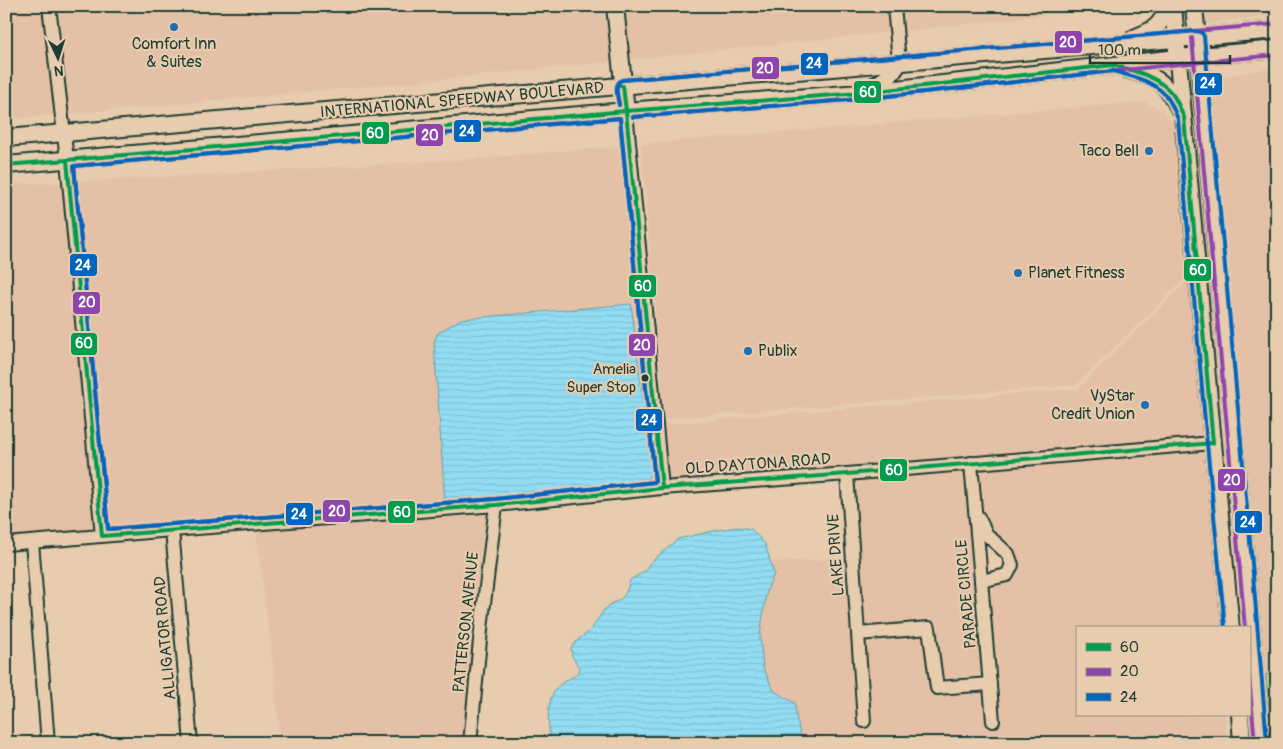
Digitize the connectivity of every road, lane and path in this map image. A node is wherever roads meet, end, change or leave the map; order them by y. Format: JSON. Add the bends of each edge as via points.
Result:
{"nodes":[{"id":1,"x":49,"y":6,"type":"edge"},
{"id":2,"x":615,"y":6,"type":"edge"},
{"id":3,"x":894,"y":6,"type":"edge"},
{"id":4,"x":1167,"y":6,"type":"edge"},
{"id":5,"x":1173,"y":6,"type":"edge"},
{"id":6,"x":1194,"y":6,"type":"edge"},
{"id":7,"x":1277,"y":30,"type":"edge"},
{"id":8,"x":1198,"y":37,"type":"junction"},
{"id":9,"x":1176,"y":39,"type":"junction"},
{"id":10,"x":1123,"y":43,"type":"junction"},
{"id":11,"x":1277,"y":49,"type":"edge"},
{"id":12,"x":1199,"y":57,"type":"junction"},
{"id":13,"x":1178,"y":58,"type":"junction"},
{"id":14,"x":899,"y":62,"type":"junction"},
{"id":15,"x":1113,"y":65,"type":"junction"},
{"id":16,"x":623,"y":86,"type":"junction"},
{"id":17,"x":860,"y":92,"type":"junction"},
{"id":18,"x":381,"y":106,"type":"junction"},
{"id":19,"x":336,"y":110,"type":"junction"},
{"id":20,"x":626,"y":111,"type":"junction"},
{"id":21,"x":1184,"y":116,"type":"junction"},
{"id":22,"x":64,"y":133,"type":"junction"},
{"id":23,"x":347,"y":135,"type":"junction"},
{"id":24,"x":6,"y":138,"type":"edge"},
{"id":25,"x":310,"y":139,"type":"junction"},
{"id":26,"x":67,"y":160,"type":"junction"},
{"id":27,"x":6,"y":165,"type":"edge"},
{"id":28,"x":1200,"y":299,"type":"junction"},
{"id":29,"x":1225,"y":339,"type":"junction"},
{"id":30,"x":1211,"y":418,"type":"junction"},
{"id":31,"x":1213,"y":443,"type":"junction"},
{"id":32,"x":1235,"y":446,"type":"junction"},
{"id":33,"x":971,"y":464,"type":"junction"},
{"id":34,"x":847,"y":474,"type":"junction"},
{"id":35,"x":662,"y":488,"type":"junction"},
{"id":36,"x":496,"y":505,"type":"junction"},
{"id":37,"x":975,"y":510,"type":"junction"},
{"id":38,"x":172,"y":530,"type":"junction"},
{"id":39,"x":102,"y":536,"type":"junction"},
{"id":40,"x":1243,"y":537,"type":"junction"},
{"id":41,"x":32,"y":542,"type":"junction"},
{"id":42,"x":6,"y":544,"type":"edge"},
{"id":43,"x":981,"y":581,"type":"junction"},
{"id":44,"x":1231,"y":626,"type":"edge"},
{"id":45,"x":1245,"y":626,"type":"edge"},
{"id":46,"x":858,"y":634,"type":"junction"},
{"id":47,"x":990,"y":684,"type":"junction"},
{"id":48,"x":1247,"y":718,"type":"edge"},
{"id":49,"x":864,"y":721,"type":"dead end"},
{"id":50,"x":993,"y":721,"type":"dead end"},
{"id":51,"x":48,"y":743,"type":"edge"},
{"id":52,"x":191,"y":743,"type":"edge"},
{"id":53,"x":470,"y":743,"type":"edge"},
{"id":54,"x":1242,"y":743,"type":"edge"},
{"id":55,"x":1255,"y":743,"type":"edge"},
{"id":56,"x":1260,"y":743,"type":"edge"}],
"edges":[{"from":1,"to":22,"type":"street"},
{"from":2,"to":16,"type":"main road"},
{"from":3,"to":14,"type":"street"},
{"from":4,"to":10,"type":"main road","via":[[1158,26]]},
{"from":5,"to":9,"type":"main road"},
{"from":6,"to":8,"type":"main road"},
{"from":7,"to":8,"type":"main road","name":"INTERNATIONAL SPEEDWAY BOULEVARD"},
{"from":8,"to":9,"type":"main road","name":"INTERNATIONAL SPEEDWAY BOULEVARD"},
{"from":8,"to":12,"type":"main road"},
{"from":9,"to":10,"type":"main road","name":"INTERNATIONAL SPEEDWAY BOULEVARD"},
{"from":9,"to":13,"type":"main road"},
{"from":10,"to":14,"type":"main road","name":"INTERNATIONAL SPEEDWAY BOULEVARD"},
{"from":11,"to":12,"type":"main road","name":"INTERNATIONAL SPEEDWAY BOULEVARD"},
{"from":12,"to":13,"type":"main road","name":"INTERNATIONAL SPEEDWAY BOULEVARD"},
{"from":12,"to":29,"type":"main road"},
{"from":13,"to":15,"type":"main road","name":"INTERNATIONAL SPEEDWAY BOULEVARD"},
{"from":13,"to":21,"type":"main road"},
{"from":14,"to":16,"type":"main road","name":"INTERNATIONAL SPEEDWAY BOULEVARD"},
{"from":14,"to":17,"type":"main road","via":[[884,81]]},
{"from":15,"to":17,"type":"main road","name":"INTERNATIONAL SPEEDWAY BOULEVARD"},
{"from":15,"to":21,"type":"main road","via":[[1160,81],[1173,95]]},
{"from":16,"to":18,"type":"main road","name":"INTERNATIONAL SPEEDWAY BOULEVARD"},
{"from":16,"to":20,"type":"main road"},
{"from":17,"to":20,"type":"main road","name":"INTERNATIONAL SPEEDWAY BOULEVARD"},
{"from":18,"to":19,"type":"main road","name":"INTERNATIONAL SPEEDWAY BOULEVARD"},
{"from":18,"to":23,"type":"main road","via":[[362,117]]},
{"from":19,"to":22,"type":"main road","name":"INTERNATIONAL SPEEDWAY BOULEVARD"},
{"from":19,"to":25,"type":"main road","via":[[332,126]]},
{"from":20,"to":23,"type":"main road","name":"INTERNATIONAL SPEEDWAY BOULEVARD"},
{"from":20,"to":35,"type":"street"},
{"from":21,"to":28,"type":"main road"},
{"from":22,"to":24,"type":"main road","name":"INTERNATIONAL SPEEDWAY BOULEVARD"},
{"from":22,"to":26,"type":"street"},
{"from":23,"to":25,"type":"main road","name":"INTERNATIONAL SPEEDWAY BOULEVARD"},
{"from":25,"to":26,"type":"main road","name":"INTERNATIONAL SPEEDWAY BOULEVARD"},
{"from":26,"to":27,"type":"main road","name":"INTERNATIONAL SPEEDWAY BOULEVARD"},
{"from":26,"to":39,"type":"street"},
{"from":28,"to":29,"type":"main road","via":[[1214,312]]},
{"from":28,"to":30,"type":"main road"},
{"from":29,"to":32,"type":"main road"},
{"from":30,"to":31,"type":"main road"},
{"from":30,"to":32,"type":"main road","via":[[1219,433]]},
{"from":31,"to":33,"type":"street","name":"OLD DAYTONA ROAD"},
{"from":31,"to":40,"type":"main road","via":[[1226,458],[1231,497]]},
{"from":31,"to":44,"type":"main road"},
{"from":32,"to":40,"type":"main road"},
{"from":33,"to":34,"type":"street","name":"OLD DAYTONA ROAD"},
{"from":33,"to":37,"type":"street","name":"PARADE CIRCLE"},
{"from":34,"to":35,"type":"street","name":"OLD DAYTONA ROAD"},
{"from":34,"to":46,"type":"street","name":"LAKE DRIVE"},
{"from":35,"to":36,"type":"street","name":"OLD DAYTONA ROAD"},
{"from":36,"to":38,"type":"street","name":"OLD DAYTONA ROAD"},
{"from":36,"to":53,"type":"street","name":"PATTERSON AVENUE"},
{"from":37,"to":43,"type":"street","name":"PARADE CIRCLE"},
{"from":37,"to":43,"type":"street","via":[[987,535],[1008,554],[1012,565],[1007,575]]},
{"from":38,"to":39,"type":"street","name":"OLD DAYTONA ROAD"},
{"from":38,"to":52,"type":"street","name":"ALLIGATOR ROAD"},
{"from":39,"to":41,"type":"street","name":"OLD DAYTONA ROAD"},
{"from":40,"to":45,"type":"main road"},
{"from":41,"to":42,"type":"street","name":"OLD DAYTONA ROAD"},
{"from":41,"to":51,"type":"street"},
{"from":43,"to":47,"type":"street","name":"PARADE CIRCLE"},
{"from":46,"to":47,"type":"street","via":[[929,628],[937,688]]},
{"from":46,"to":49,"type":"street","name":"LAKE DRIVE"},
{"from":47,"to":50,"type":"street","name":"PARADE CIRCLE"},
{"from":48,"to":54,"type":"main road"},
{"from":48,"to":55,"type":"main road"},
{"from":48,"to":56,"type":"main road"}]}
